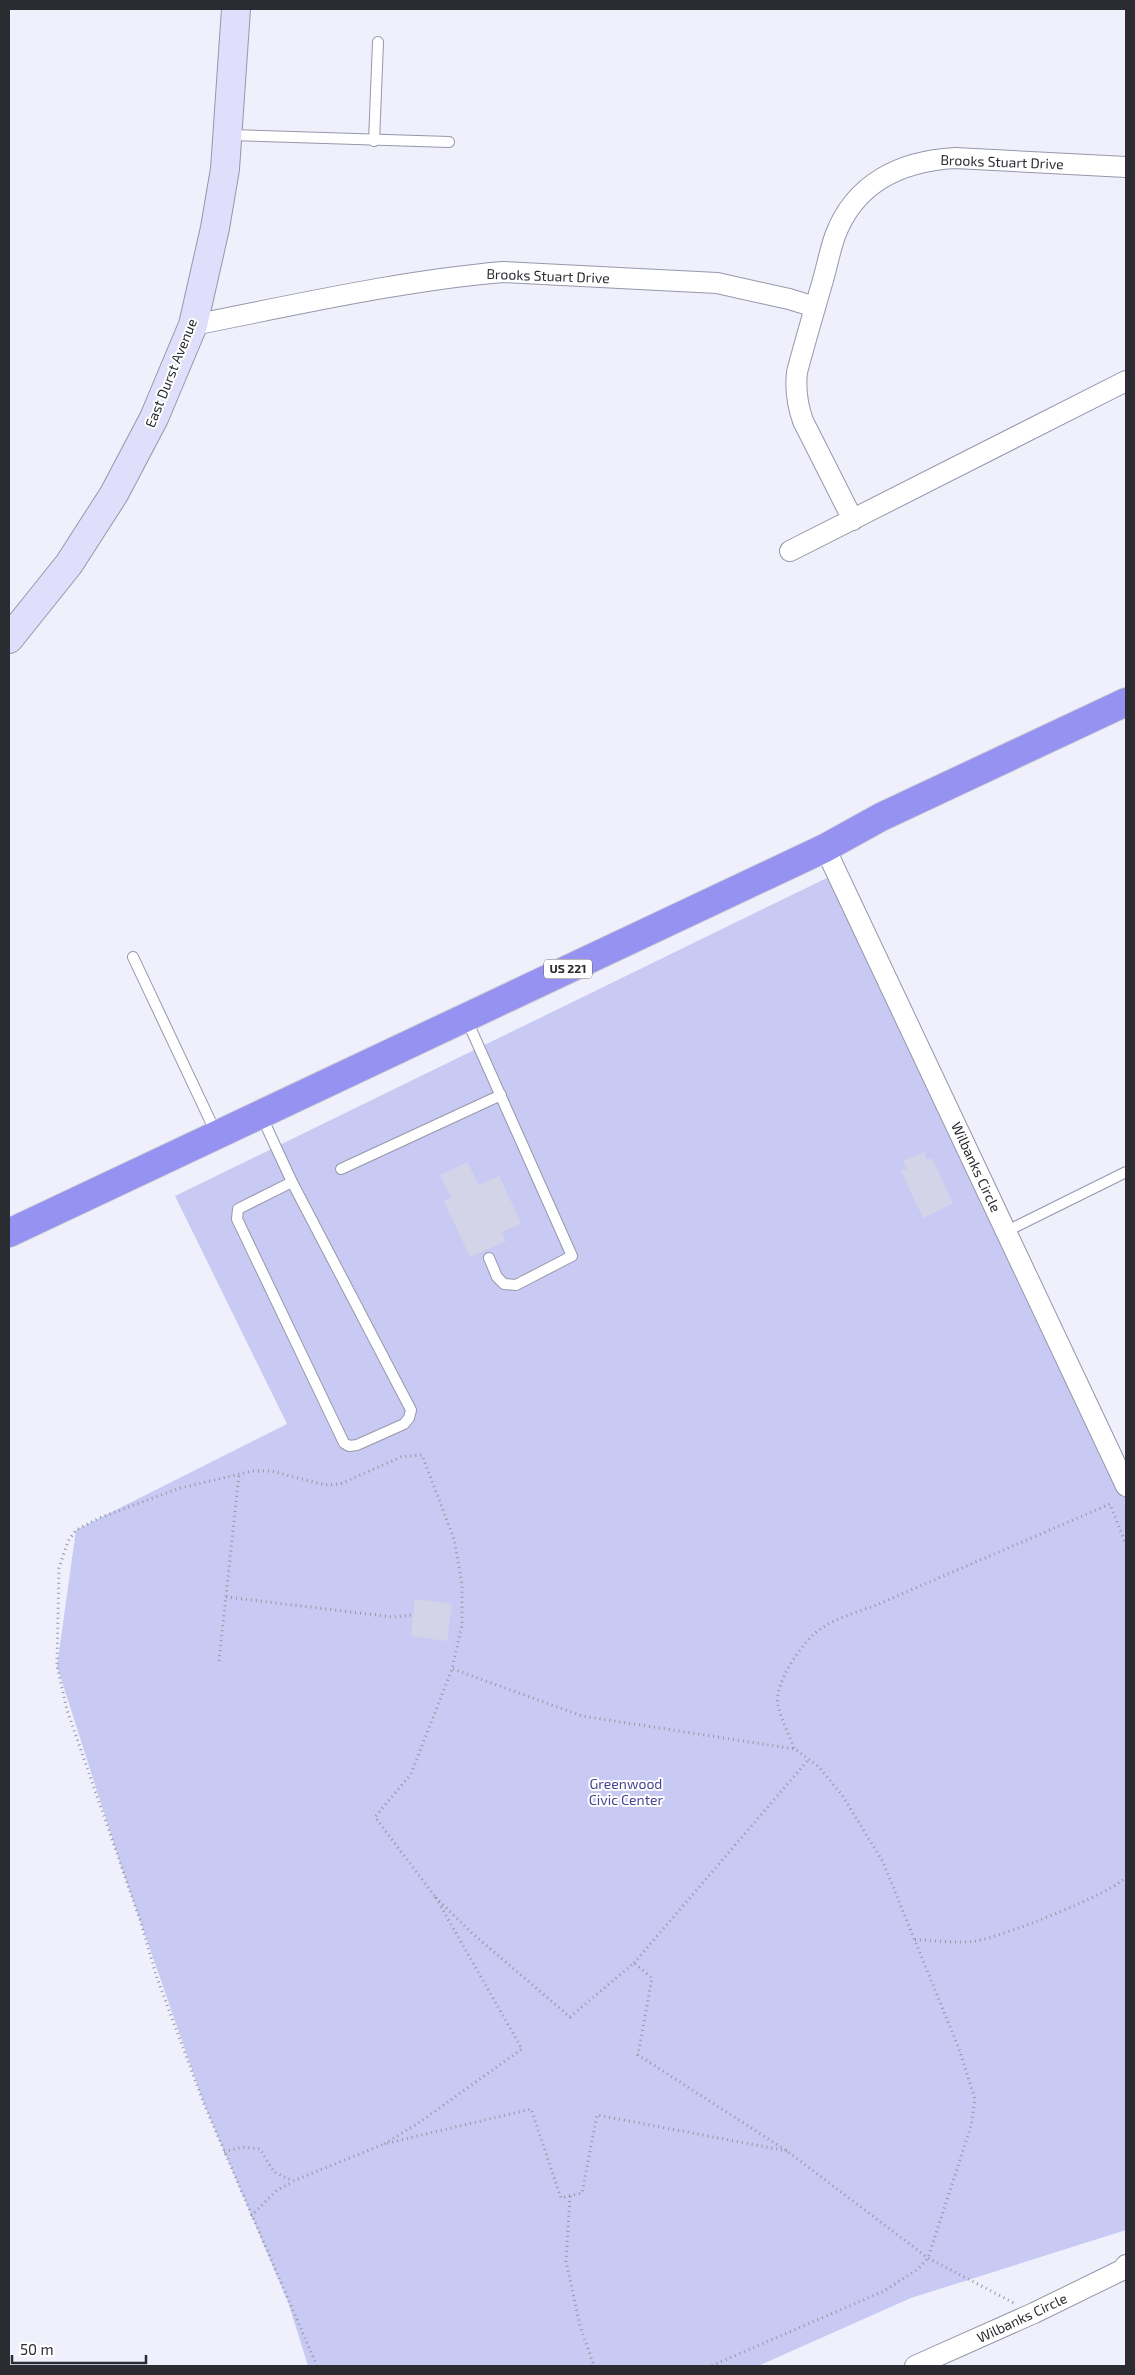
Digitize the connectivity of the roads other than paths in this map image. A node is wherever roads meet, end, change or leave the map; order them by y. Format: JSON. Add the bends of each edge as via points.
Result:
{"nodes":[{"id":1,"x":236,"y":9,"type":"edge"},
{"id":2,"x":378,"y":42,"type":"dead end"},
{"id":3,"x":228,"y":135,"type":"junction"},
{"id":4,"x":374,"y":141,"type":"junction"},
{"id":5,"x":450,"y":142,"type":"dead end"},
{"id":6,"x":1126,"y":167,"type":"edge"},
{"id":7,"x":815,"y":307,"type":"junction"},
{"id":8,"x":193,"y":325,"type":"junction"},
{"id":9,"x":1126,"y":381,"type":"edge"},
{"id":10,"x":853,"y":520,"type":"junction"},
{"id":11,"x":790,"y":551,"type":"dead end"},
{"id":12,"x":9,"y":637,"type":"edge"},
{"id":13,"x":1126,"y":702,"type":"edge"},
{"id":14,"x":825,"y":848,"type":"junction"},
{"id":15,"x":133,"y":957,"type":"dead end"},
{"id":16,"x":466,"y":1017,"type":"junction"},
{"id":17,"x":501,"y":1096,"type":"junction"},
{"id":18,"x":260,"y":1113,"type":"junction"},
{"id":19,"x":216,"y":1134,"type":"junction"},
{"id":20,"x":341,"y":1169,"type":"dead end"},
{"id":21,"x":1126,"y":1172,"type":"edge"},
{"id":22,"x":292,"y":1182,"type":"junction"},
{"id":23,"x":1007,"y":1231,"type":"junction"},
{"id":24,"x":9,"y":1233,"type":"edge"},
{"id":25,"x":489,"y":1258,"type":"dead end"},
{"id":26,"x":1126,"y":1486,"type":"edge"},
{"id":27,"x":1126,"y":2265,"type":"edge"},
{"id":28,"x":915,"y":2366,"type":"edge"}],
"edges":[{"from":1,"to":3,"type":"street","name":"East Durst Avenue"},
{"from":2,"to":4,"type":"lane"},
{"from":3,"to":4,"type":"lane"},
{"from":3,"to":8,"type":"street","name":"East Durst Avenue","via":[[215,228]]},
{"from":4,"to":5,"type":"lane"},
{"from":6,"to":7,"type":"street","name":"Brooks Stuart Drive","via":[[955,158],[930,159],[886,175],[854,202],[843,218]]},
{"from":7,"to":8,"type":"street","name":"Brooks Stuart Drive","via":[[717,283],[503,272],[468,275]]},
{"from":7,"to":10,"type":"street","name":"Brooks Stuart Drive","via":[[797,372],[797,403]]},
{"from":8,"to":12,"type":"street","name":"East Durst Avenue","via":[[154,418],[114,494],[69,564]]},
{"from":9,"to":10,"type":"street"},
{"from":10,"to":11,"type":"street"},
{"from":13,"to":14,"type":"highway","number":"US 221","via":[[881,818]]},
{"from":14,"to":16,"type":"highway","number":"US 221"},
{"from":14,"to":23,"type":"street","name":"Wilbanks Circle"},
{"from":15,"to":19,"type":"lane"},
{"from":16,"to":17,"type":"lane"},
{"from":16,"to":18,"type":"highway","number":"US 221"},
{"from":17,"to":20,"type":"lane"},
{"from":17,"to":25,"type":"lane","via":[[572,1256],[516,1285],[504,1284],[497,1277]]},
{"from":18,"to":19,"type":"highway","number":"US 221"},
{"from":18,"to":22,"type":"lane"},
{"from":19,"to":24,"type":"highway","number":"US 221"},
{"from":21,"to":23,"type":"lane"},
{"from":22,"to":22,"type":"lane","via":[[247,1203],[238,1209],[236,1219],[344,1443],[357,1445],[404,1424],[411,1410]]},
{"from":23,"to":26,"type":"street","name":"Wilbanks Circle"},
{"from":27,"to":28,"type":"street","name":"Wilbanks Circle","via":[[1122,2270],[1034,2313]]}]}
